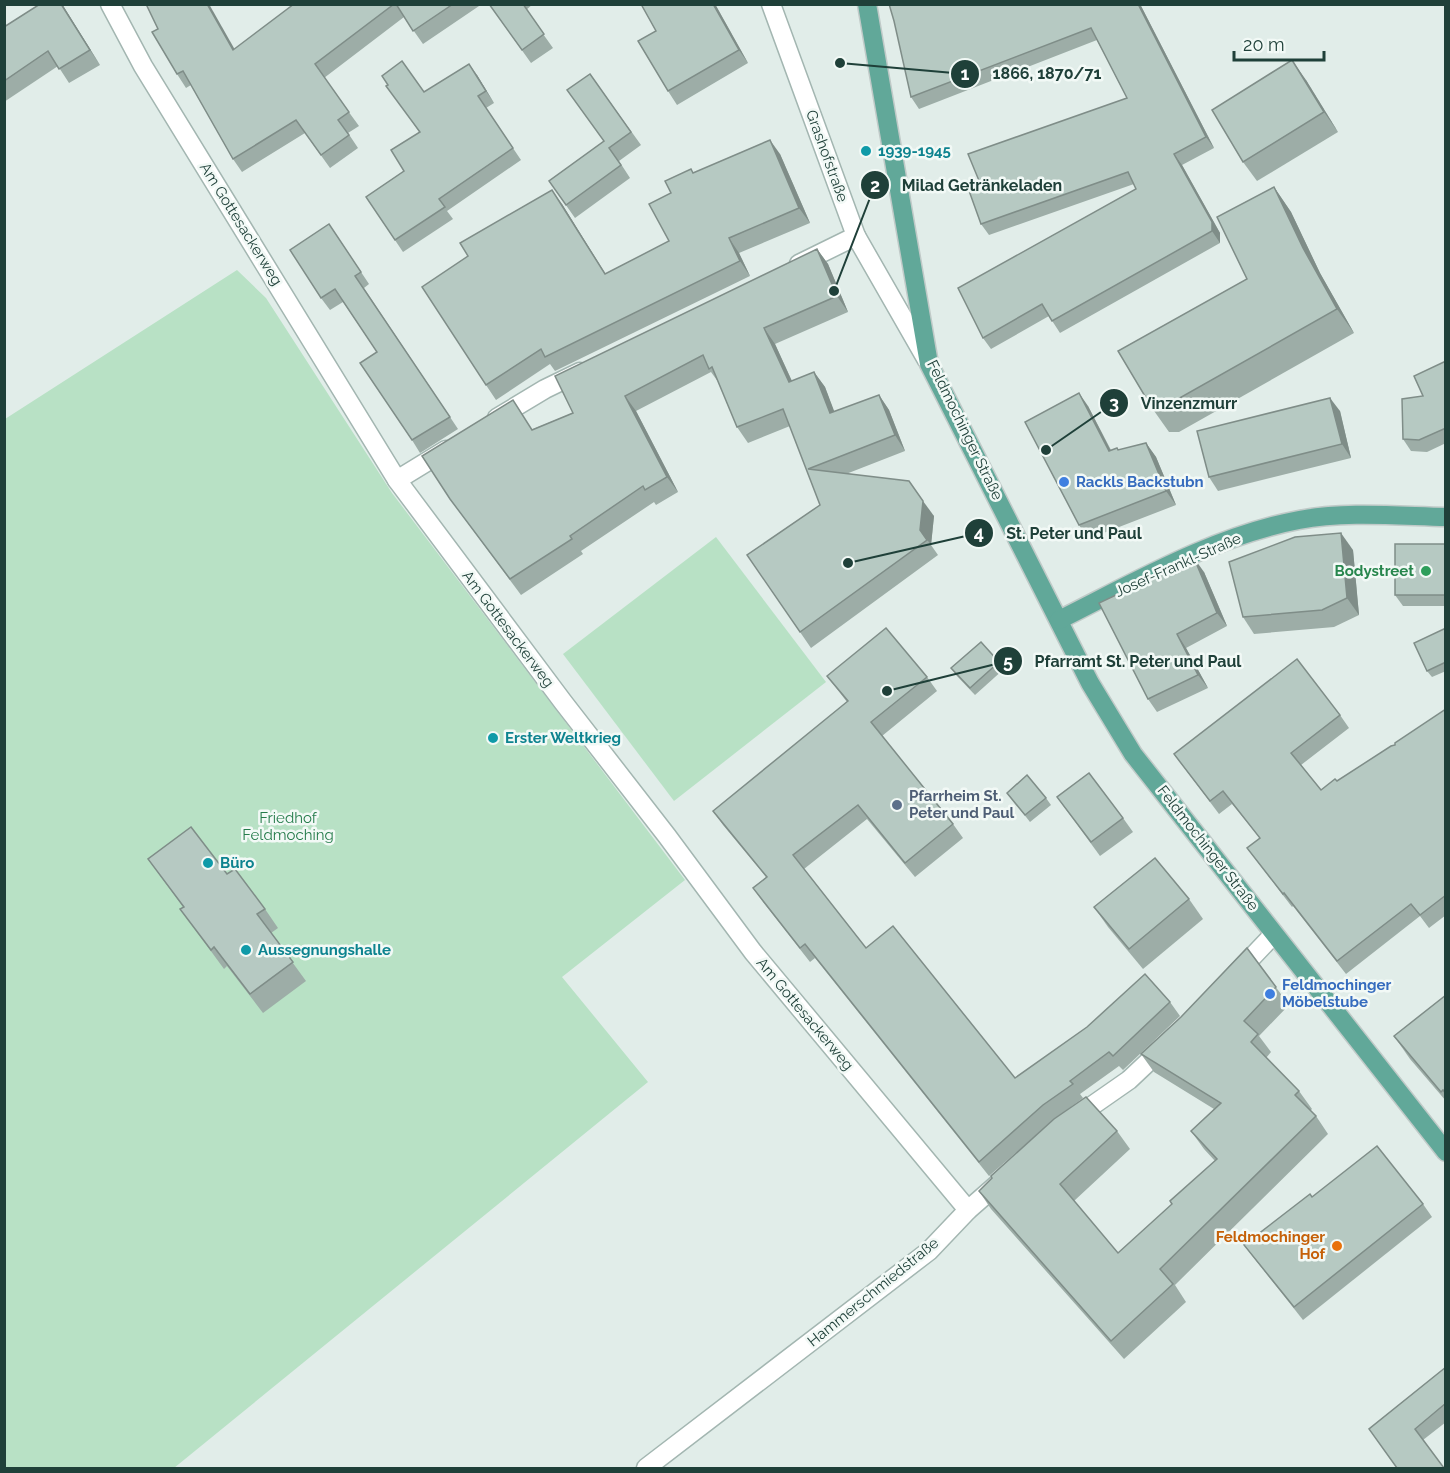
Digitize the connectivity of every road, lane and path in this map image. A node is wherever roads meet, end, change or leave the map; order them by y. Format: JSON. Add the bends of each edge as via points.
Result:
{"nodes":[{"id":1,"x":110,"y":4,"type":"edge"},
{"id":2,"x":771,"y":4,"type":"edge"},
{"id":3,"x":867,"y":4,"type":"edge"},
{"id":4,"x":856,"y":236,"type":"junction"},
{"id":5,"x":781,"y":273,"type":"edge"},
{"id":6,"x":598,"y":363,"type":"edge"},
{"id":7,"x":929,"y":364,"type":"junction"},
{"id":8,"x":486,"y":425,"type":"edge"},
{"id":9,"x":456,"y":443,"type":"edge"},
{"id":10,"x":397,"y":480,"type":"junction"},
{"id":11,"x":1446,"y":517,"type":"edge"},
{"id":12,"x":1059,"y":620,"type":"junction"},
{"id":13,"x":1274,"y":934,"type":"junction"},
{"id":14,"x":1226,"y":985,"type":"edge"},
{"id":15,"x":1177,"y":1035,"type":"edge"},
{"id":16,"x":1060,"y":1128,"type":"edge"},
{"id":17,"x":1446,"y":1152,"type":"edge"},
{"id":18,"x":1010,"y":1173,"type":"edge"},
{"id":19,"x":968,"y":1210,"type":"junction"},
{"id":20,"x":646,"y":1468,"type":"edge"}],
"edges":[{"from":1,"to":10,"type":"street","name":"Am Gottesackerweg","via":[[143,66]]},
{"from":2,"to":4,"type":"street","name":"Grashofstraße"},
{"from":3,"to":7,"type":"main road","name":"Feldmochinger Straße"},
{"from":4,"to":5,"type":"street"},
{"from":4,"to":7,"type":"street","name":"Grashofstraße"},
{"from":6,"to":8,"type":"street"},
{"from":7,"to":12,"type":"main road","name":"Feldmochinger Straße"},
{"from":9,"to":10,"type":"street"},
{"from":10,"to":19,"type":"street","name":"Am Gottesackerweg","via":[[753,952]]},
{"from":11,"to":12,"type":"main road","name":"Josef-Frankl-Straße","via":[[1333,516],[1269,527],[1216,545]]},
{"from":12,"to":13,"type":"main road","name":"Feldmochinger Straße","via":[[1090,683],[1133,754]]},
{"from":13,"to":14,"type":"street"},
{"from":13,"to":17,"type":"main road","name":"Feldmochinger Straße"},
{"from":15,"to":16,"type":"street","via":[[1129,1080]]},
{"from":18,"to":19,"type":"street","name":"Hammerschmiedstraße"},
{"from":19,"to":20,"type":"street","name":"Hammerschmiedstraße","via":[[929,1251]]}]}
